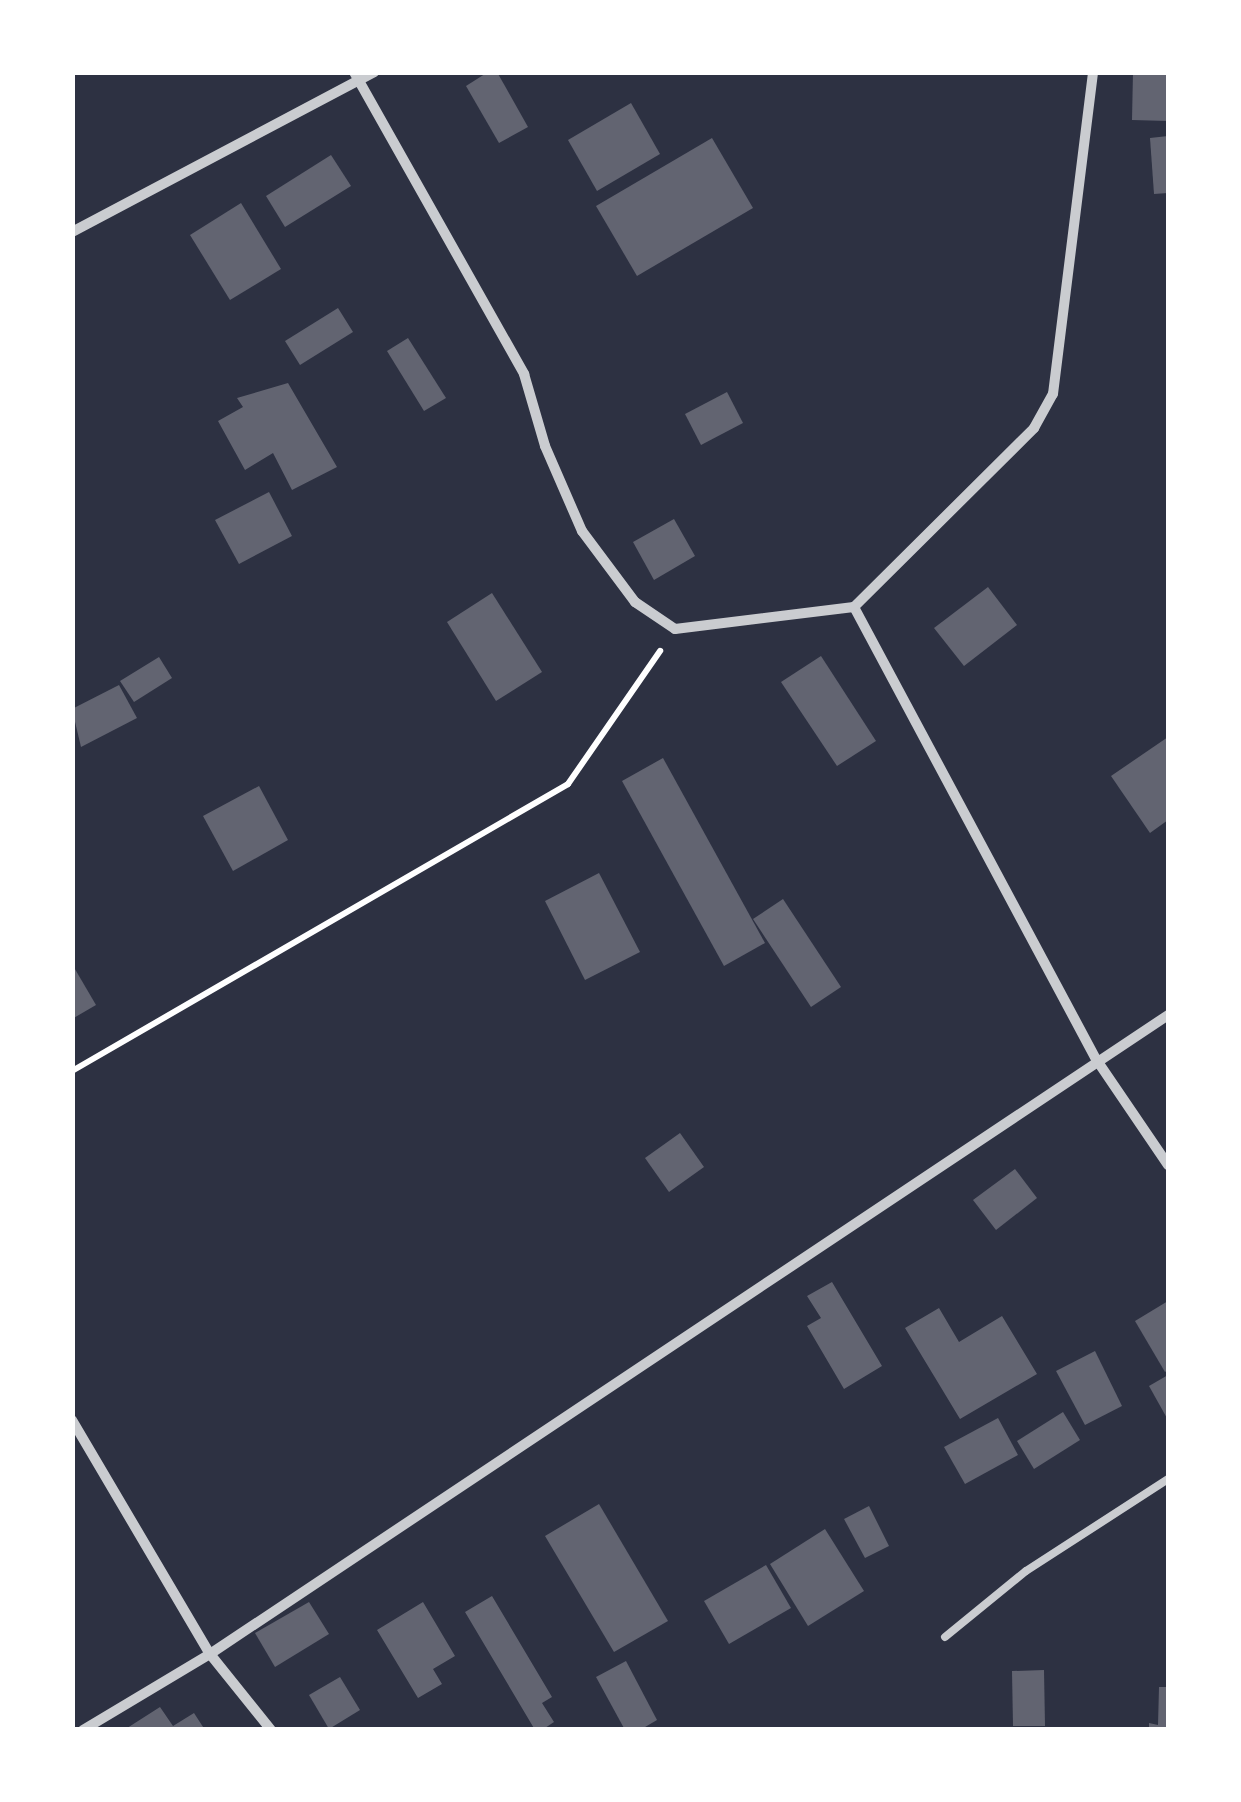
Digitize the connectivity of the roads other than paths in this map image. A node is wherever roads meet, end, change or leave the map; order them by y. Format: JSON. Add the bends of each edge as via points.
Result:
{"nodes":[{"id":1,"x":374,"y":72,"type":"edge"},
{"id":2,"x":1094,"y":72,"type":"edge"},
{"id":3,"x":356,"y":77,"type":"edge"},
{"id":4,"x":72,"y":232,"type":"edge"},
{"id":5,"x":854,"y":607,"type":"junction"},
{"id":6,"x":1168,"y":1015,"type":"edge"},
{"id":7,"x":1096,"y":1059,"type":"junction"},
{"id":8,"x":1168,"y":1165,"type":"edge"},
{"id":9,"x":72,"y":1420,"type":"edge"},
{"id":10,"x":1168,"y":1479,"type":"edge"},
{"id":11,"x":945,"y":1637,"type":"dead end"},
{"id":12,"x":210,"y":1654,"type":"junction"},
{"id":13,"x":83,"y":1730,"type":"edge"},
{"id":14,"x":271,"y":1730,"type":"edge"}],
"edges":[{"from":1,"to":3,"type":"street"},
{"from":2,"to":5,"type":"street","via":[[1053,394],[1034,428]]},
{"from":3,"to":4,"type":"street"},
{"from":3,"to":5,"type":"street","via":[[524,374],[545,446],[582,531],[635,602],[675,629]]},
{"from":5,"to":7,"type":"street"},
{"from":6,"to":7,"type":"street"},
{"from":7,"to":8,"type":"street"},
{"from":7,"to":12,"type":"street"},
{"from":9,"to":12,"type":"street"},
{"from":10,"to":11,"type":"lane","via":[[1026,1571]]},
{"from":12,"to":13,"type":"street"},
{"from":12,"to":14,"type":"street"}]}
